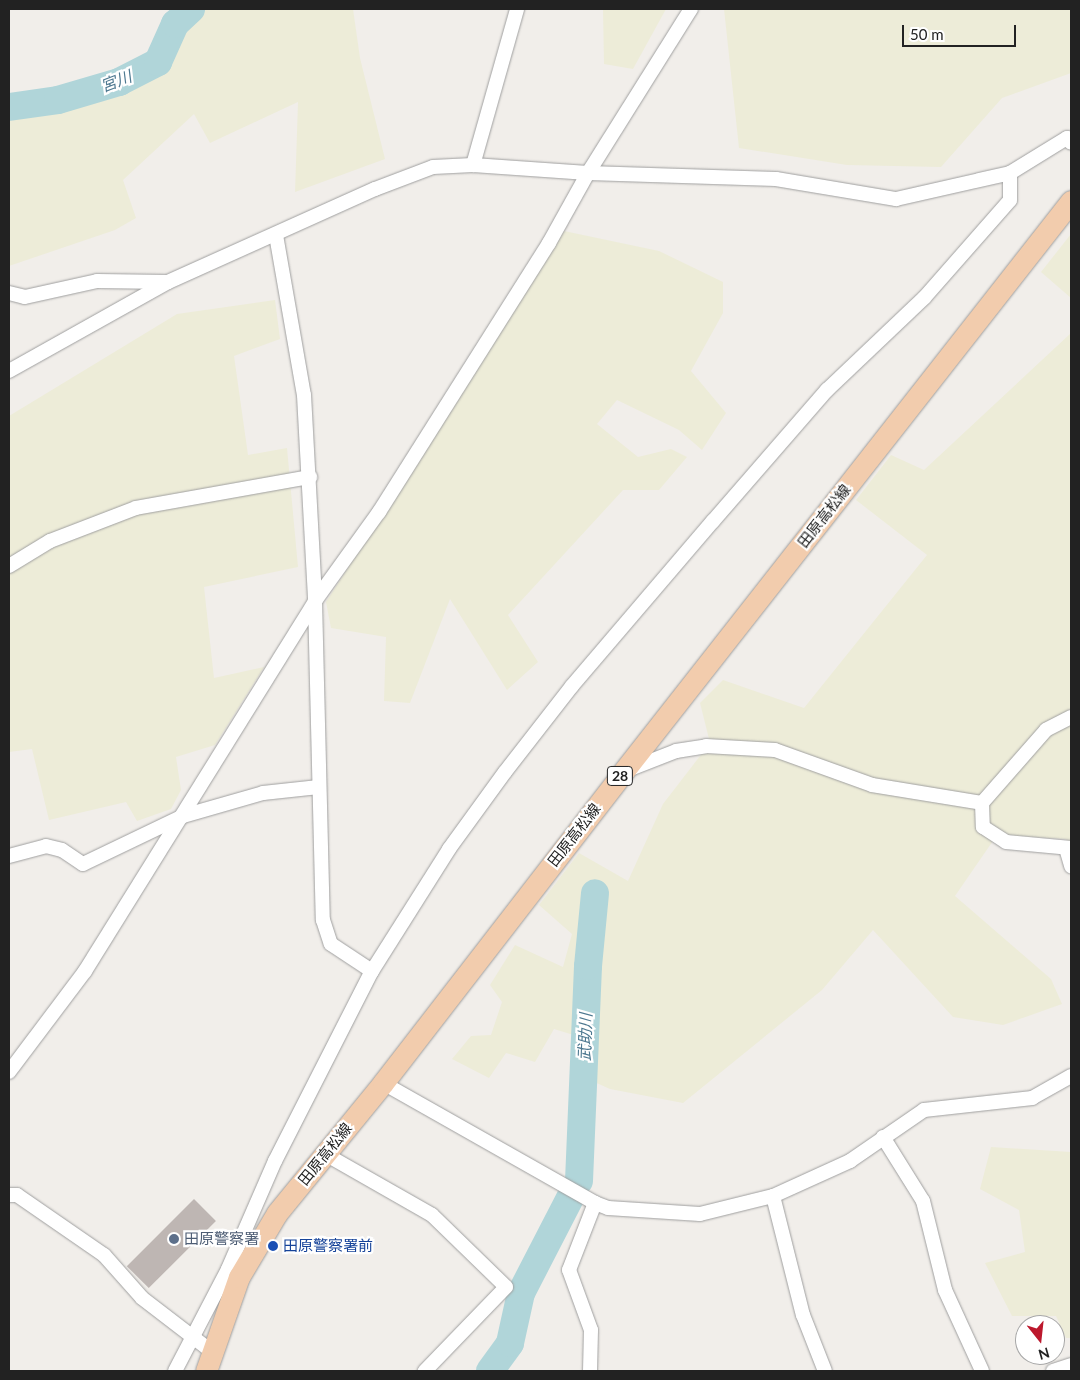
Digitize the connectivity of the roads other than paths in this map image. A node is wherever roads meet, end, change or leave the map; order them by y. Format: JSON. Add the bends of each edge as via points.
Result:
{"nodes":[{"id":1,"x":517,"y":9,"type":"edge"},
{"id":2,"x":691,"y":9,"type":"edge"},
{"id":3,"x":1070,"y":136,"type":"edge"},
{"id":4,"x":472,"y":165,"type":"junction"},
{"id":5,"x":588,"y":173,"type":"junction"},
{"id":6,"x":1010,"y":173,"type":"junction"},
{"id":7,"x":1071,"y":201,"type":"edge"},
{"id":8,"x":276,"y":235,"type":"junction"},
{"id":9,"x":168,"y":282,"type":"junction"},
{"id":10,"x":9,"y":293,"type":"edge"},
{"id":11,"x":9,"y":371,"type":"edge"},
{"id":12,"x":310,"y":477,"type":"junction"},
{"id":13,"x":9,"y":566,"type":"edge"},
{"id":14,"x":315,"y":601,"type":"junction"},
{"id":15,"x":1071,"y":717,"type":"edge"},
{"id":16,"x":623,"y":772,"type":"junction"},
{"id":17,"x":319,"y":787,"type":"junction"},
{"id":18,"x":982,"y":803,"type":"junction"},
{"id":19,"x":183,"y":816,"type":"junction"},
{"id":20,"x":1069,"y":848,"type":"edge"},
{"id":21,"x":9,"y":856,"type":"edge"},
{"id":22,"x":1071,"y":866,"type":"edge"},
{"id":23,"x":372,"y":971,"type":"junction"},
{"id":24,"x":9,"y":1072,"type":"edge"},
{"id":25,"x":1071,"y":1076,"type":"edge"},
{"id":26,"x":383,"y":1083,"type":"junction"},
{"id":27,"x":883,"y":1137,"type":"junction"},
{"id":28,"x":325,"y":1154,"type":"junction"},
{"id":29,"x":9,"y":1195,"type":"edge"},
{"id":30,"x":773,"y":1196,"type":"junction"},
{"id":31,"x":594,"y":1203,"type":"junction"},
{"id":32,"x":233,"y":1273,"type":"junction"},
{"id":33,"x":191,"y":1338,"type":"junction"},
{"id":34,"x":208,"y":1361,"type":"edge"},
{"id":35,"x":1071,"y":1365,"type":"edge"},
{"id":36,"x":175,"y":1371,"type":"edge"},
{"id":37,"x":425,"y":1371,"type":"edge"},
{"id":38,"x":590,"y":1371,"type":"edge"},
{"id":39,"x":825,"y":1371,"type":"edge"},
{"id":40,"x":982,"y":1371,"type":"edge"},
{"id":41,"x":1053,"y":1371,"type":"edge"}],
"edges":[{"from":1,"to":4,"type":"street"},
{"from":2,"to":5,"type":"street"},
{"from":3,"to":6,"type":"street"},
{"from":4,"to":5,"type":"street"},
{"from":4,"to":8,"type":"street","via":[[433,167],[375,189]]},
{"from":5,"to":6,"type":"street","via":[[776,180],[896,199]]},
{"from":5,"to":14,"type":"street","via":[[549,243],[379,512]]},
{"from":6,"to":23,"type":"street","via":[[1010,200],[924,298],[827,390],[572,686],[449,849]]},
{"from":7,"to":16,"type":"main road","name":"田原高松線","number":"28"},
{"from":8,"to":9,"type":"street"},
{"from":8,"to":12,"type":"street","via":[[304,395]]},
{"from":9,"to":10,"type":"street","via":[[96,281],[25,297]]},
{"from":9,"to":11,"type":"street"},
{"from":12,"to":13,"type":"street","via":[[136,508],[50,541]]},
{"from":12,"to":14,"type":"street"},
{"from":14,"to":17,"type":"street"},
{"from":14,"to":19,"type":"street"},
{"from":15,"to":18,"type":"street","via":[[1046,730]]},
{"from":16,"to":18,"type":"street","via":[[676,751],[706,746],[775,750],[872,785]]},
{"from":16,"to":26,"type":"main road","name":"田原高松線","number":"28"},
{"from":17,"to":19,"type":"street","via":[[263,793]]},
{"from":17,"to":23,"type":"street","via":[[323,920],[331,944]]},
{"from":18,"to":20,"type":"street","via":[[983,827],[1006,842]]},
{"from":19,"to":21,"type":"street","via":[[83,864],[62,850],[46,846]]},
{"from":19,"to":24,"type":"street","via":[[85,971]]},
{"from":20,"to":22,"type":"street"},
{"from":23,"to":32,"type":"street","via":[[276,1161]]},
{"from":25,"to":27,"type":"street","via":[[1032,1098],[924,1110]]},
{"from":26,"to":28,"type":"main road","name":"田原高松線","number":"28"},
{"from":26,"to":31,"type":"street"},
{"from":27,"to":30,"type":"street","via":[[850,1161]]},
{"from":27,"to":40,"type":"street","via":[[923,1201],[945,1290]]},
{"from":28,"to":32,"type":"main road","name":"田原高松線","number":"28"},
{"from":28,"to":37,"type":"street","via":[[432,1215],[506,1287]]},
{"from":29,"to":33,"type":"street","via":[[18,1195],[104,1255],[142,1298]]},
{"from":30,"to":31,"type":"street","via":[[700,1214],[608,1208]]},
{"from":30,"to":39,"type":"street","via":[[803,1315]]},
{"from":31,"to":38,"type":"street","via":[[568,1270],[591,1330]]},
{"from":32,"to":33,"type":"street"},
{"from":32,"to":34,"type":"main road","name":"田原高松線","number":"28"},
{"from":33,"to":34,"type":"street"},
{"from":33,"to":36,"type":"street"},
{"from":35,"to":41,"type":"street"}]}
